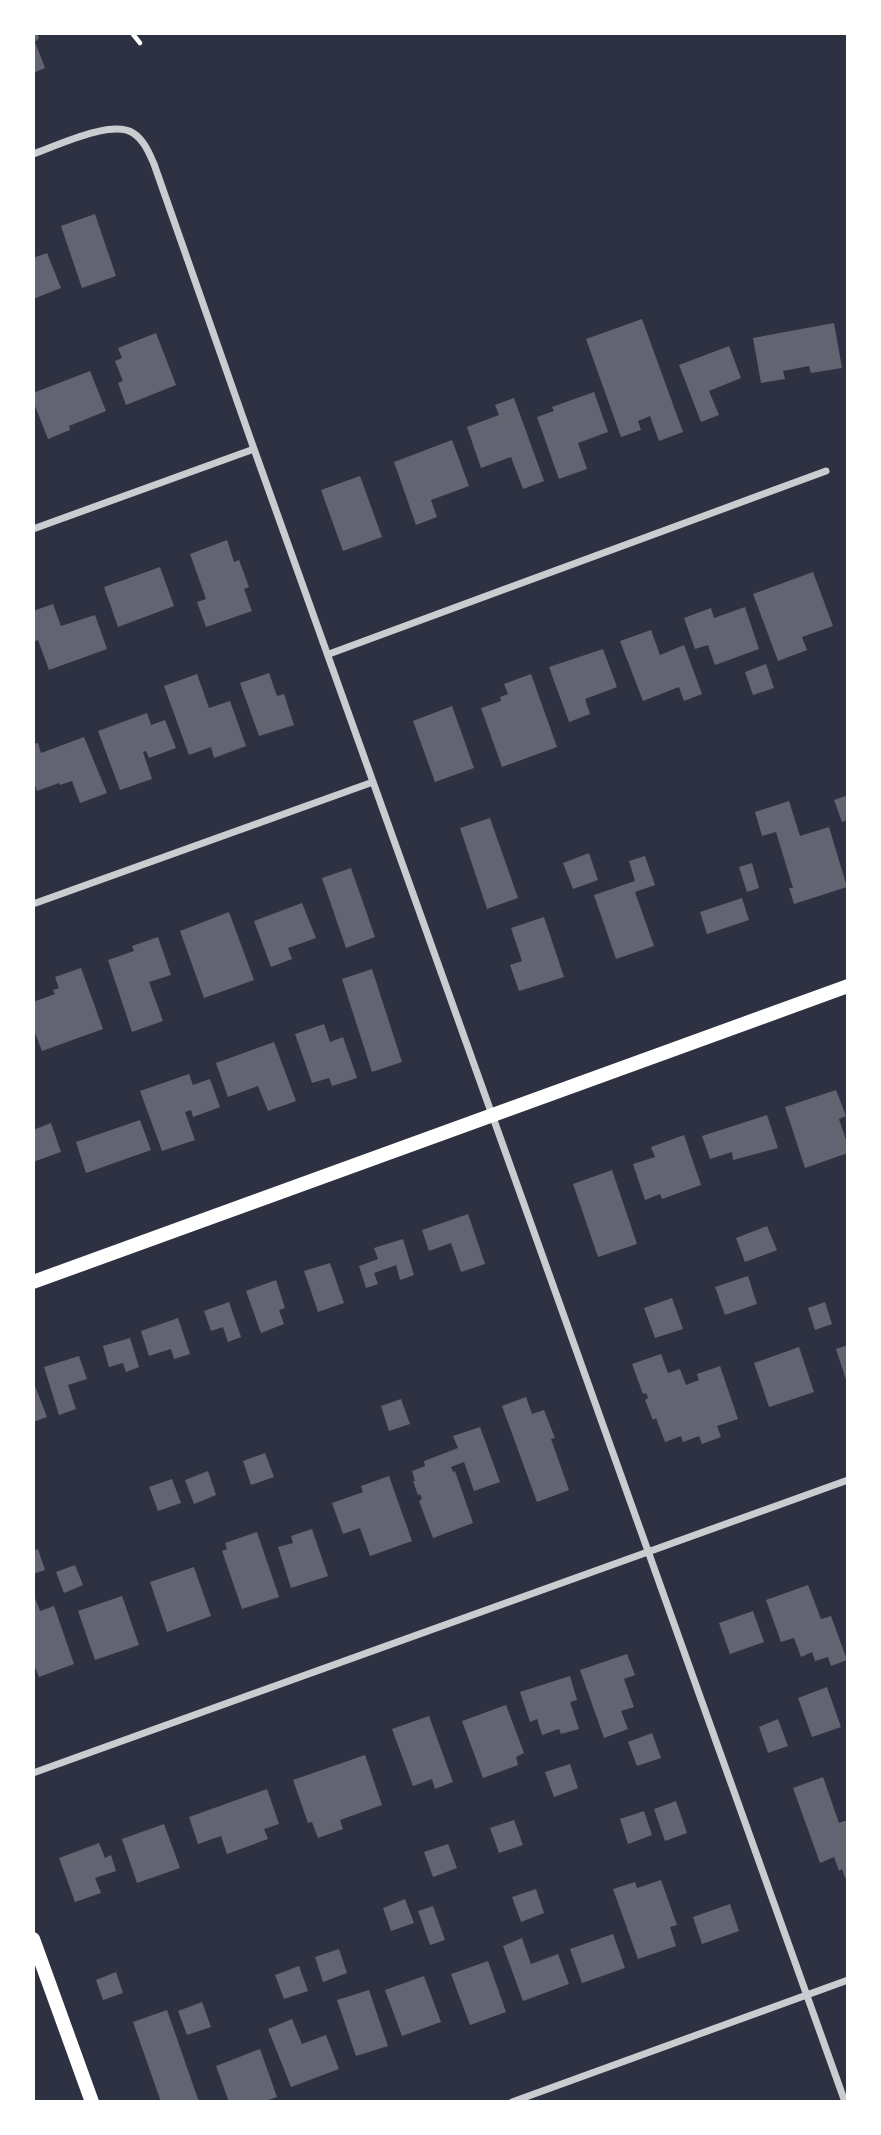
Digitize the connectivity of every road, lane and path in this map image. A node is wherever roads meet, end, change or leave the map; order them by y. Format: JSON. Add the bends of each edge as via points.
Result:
{"nodes":[{"id":1,"x":132,"y":33,"type":"edge"},
{"id":2,"x":139,"y":43,"type":"dead end"},
{"id":3,"x":33,"y":155,"type":"edge"},
{"id":4,"x":254,"y":449,"type":"junction"},
{"id":5,"x":826,"y":471,"type":"dead end"},
{"id":6,"x":33,"y":529,"type":"edge"},
{"id":7,"x":329,"y":654,"type":"junction"},
{"id":8,"x":373,"y":782,"type":"junction"},
{"id":9,"x":33,"y":904,"type":"edge"},
{"id":10,"x":848,"y":986,"type":"edge"},
{"id":11,"x":492,"y":1115,"type":"junction"},
{"id":12,"x":33,"y":1282,"type":"edge"},
{"id":13,"x":848,"y":1480,"type":"edge"},
{"id":14,"x":649,"y":1553,"type":"junction"},
{"id":15,"x":33,"y":1773,"type":"edge"},
{"id":16,"x":33,"y":1939,"type":"edge"},
{"id":17,"x":848,"y":1980,"type":"edge"},
{"id":18,"x":807,"y":1995,"type":"junction"},
{"id":19,"x":92,"y":2102,"type":"edge"},
{"id":20,"x":512,"y":2102,"type":"edge"},
{"id":21,"x":845,"y":2102,"type":"edge"}],
"edges":[{"from":1,"to":2,"type":"path"},
{"from":3,"to":4,"type":"street","via":[[112,129],[131,131],[142,141]]},
{"from":4,"to":6,"type":"street"},
{"from":4,"to":7,"type":"street"},
{"from":5,"to":7,"type":"street"},
{"from":7,"to":8,"type":"street"},
{"from":8,"to":9,"type":"street"},
{"from":8,"to":11,"type":"street"},
{"from":10,"to":11,"type":"main road"},
{"from":11,"to":12,"type":"main road"},
{"from":11,"to":14,"type":"street"},
{"from":13,"to":14,"type":"street"},
{"from":14,"to":15,"type":"street"},
{"from":14,"to":18,"type":"street"},
{"from":16,"to":19,"type":"main road"},
{"from":17,"to":18,"type":"street"},
{"from":18,"to":20,"type":"street"},
{"from":18,"to":21,"type":"street"}]}
